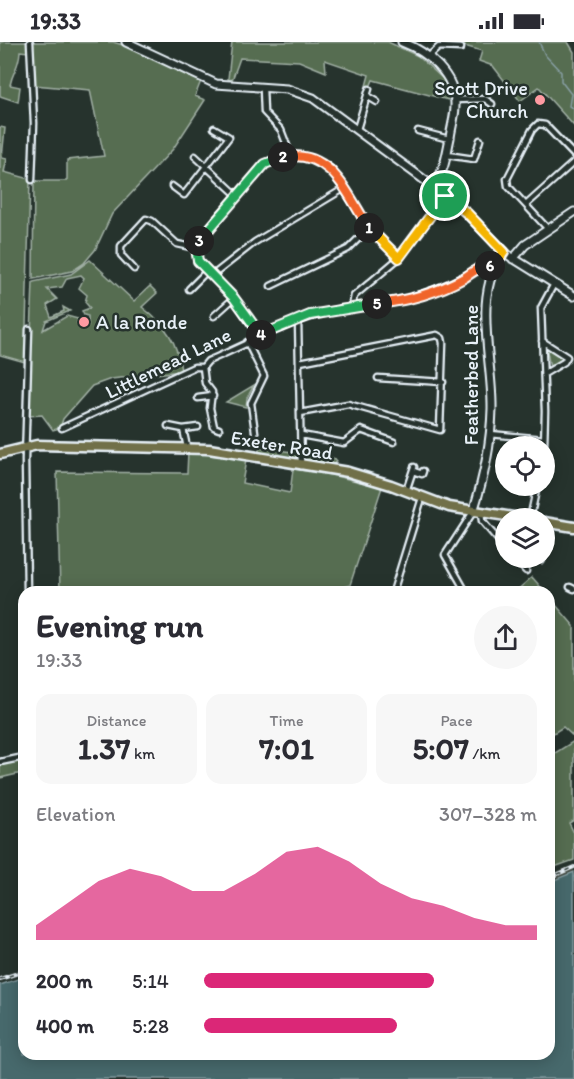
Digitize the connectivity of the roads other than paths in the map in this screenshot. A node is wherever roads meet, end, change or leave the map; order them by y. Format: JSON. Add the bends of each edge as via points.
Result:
{"nodes":[{"id":1,"x":30,"y":42,"type":"edge"},
{"id":2,"x":126,"y":42,"type":"edge"},
{"id":3,"x":402,"y":42,"type":"edge"},
{"id":4,"x":461,"y":48,"type":"dead end"},
{"id":5,"x":429,"y":56,"type":"junction"},
{"id":6,"x":263,"y":88,"type":"junction"},
{"id":7,"x":369,"y":89,"type":"dead end"},
{"id":8,"x":367,"y":96,"type":"junction"},
{"id":9,"x":454,"y":100,"type":"junction"},
{"id":10,"x":377,"y":102,"type":"dead end"},
{"id":11,"x":498,"y":102,"type":"dead end"},
{"id":12,"x":214,"y":128,"type":"dead end"},
{"id":13,"x":357,"y":129,"type":"junction"},
{"id":14,"x":418,"y":131,"type":"dead end"},
{"id":15,"x":449,"y":139,"type":"junction"},
{"id":16,"x":480,"y":140,"type":"dead end"},
{"id":17,"x":447,"y":155,"type":"junction"},
{"id":18,"x":574,"y":155,"type":"edge"},
{"id":19,"x":195,"y":156,"type":"dead end"},
{"id":20,"x":291,"y":156,"type":"junction"},
{"id":21,"x":574,"y":162,"type":"edge"},
{"id":22,"x":207,"y":165,"type":"junction"},
{"id":23,"x":32,"y":180,"type":"dead end"},
{"id":24,"x":172,"y":186,"type":"dead end"},
{"id":25,"x":434,"y":186,"type":"junction"},
{"id":26,"x":345,"y":188,"type":"junction"},
{"id":27,"x":238,"y":196,"type":"junction"},
{"id":28,"x":445,"y":196,"type":"junction"},
{"id":29,"x":526,"y":205,"type":"junction"},
{"id":30,"x":574,"y":212,"type":"edge"},
{"id":31,"x":369,"y":228,"type":"junction"},
{"id":32,"x":548,"y":229,"type":"junction"},
{"id":33,"x":196,"y":248,"type":"junction"},
{"id":34,"x":504,"y":252,"type":"junction"},
{"id":35,"x":399,"y":258,"type":"junction"},
{"id":36,"x":513,"y":259,"type":"junction"},
{"id":37,"x":494,"y":267,"type":"junction"},
{"id":38,"x":134,"y":268,"type":"dead end"},
{"id":39,"x":207,"y":271,"type":"junction"},
{"id":40,"x":213,"y":274,"type":"junction"},
{"id":41,"x":554,"y":284,"type":"junction"},
{"id":42,"x":271,"y":286,"type":"dead end"},
{"id":43,"x":189,"y":289,"type":"dead end"},
{"id":44,"x":574,"y":296,"type":"edge"},
{"id":45,"x":234,"y":298,"type":"junction"},
{"id":46,"x":352,"y":307,"type":"junction"},
{"id":47,"x":214,"y":316,"type":"dead end"},
{"id":48,"x":298,"y":320,"type":"junction"},
{"id":49,"x":29,"y":329,"type":"dead end"},
{"id":50,"x":259,"y":336,"type":"junction"},
{"id":51,"x":542,"y":341,"type":"junction"},
{"id":52,"x":247,"y":342,"type":"junction"},
{"id":53,"x":567,"y":357,"type":"junction"},
{"id":54,"x":574,"y":358,"type":"edge"},
{"id":55,"x":300,"y":362,"type":"junction"},
{"id":56,"x":203,"y":367,"type":"junction"},
{"id":57,"x":544,"y":374,"type":"junction"},
{"id":58,"x":381,"y":377,"type":"dead end"},
{"id":59,"x":443,"y":382,"type":"junction"},
{"id":60,"x":213,"y":396,"type":"junction"},
{"id":61,"x":198,"y":398,"type":"dead end"},
{"id":62,"x":300,"y":413,"type":"junction"},
{"id":63,"x":168,"y":426,"type":"dead end"},
{"id":64,"x":198,"y":427,"type":"dead end"},
{"id":65,"x":62,"y":428,"type":"dead end"},
{"id":66,"x":183,"y":429,"type":"junction"},
{"id":67,"x":219,"y":429,"type":"dead end"},
{"id":68,"x":490,"y":434,"type":"junction"},
{"id":69,"x":301,"y":435,"type":"junction"},
{"id":70,"x":512,"y":436,"type":"edge"},
{"id":71,"x":544,"y":436,"type":"edge"},
{"id":72,"x":256,"y":439,"type":"dead end"},
{"id":73,"x":25,"y":447,"type":"junction"},
{"id":74,"x":187,"y":447,"type":"junction"},
{"id":75,"x":388,"y":448,"type":"dead end"},
{"id":76,"x":0,"y":454,"type":"edge"},
{"id":77,"x":301,"y":466,"type":"junction"},
{"id":78,"x":423,"y":471,"type":"dead end"},
{"id":79,"x":406,"y":491,"type":"junction"},
{"id":80,"x":422,"y":498,"type":"junction"},
{"id":81,"x":477,"y":513,"type":"junction"},
{"id":82,"x":495,"y":515,"type":"edge"},
{"id":83,"x":555,"y":524,"type":"edge"},
{"id":84,"x":574,"y":527,"type":"edge"},
{"id":85,"x":495,"y":536,"type":"edge"},
{"id":86,"x":523,"y":568,"type":"edge"},
{"id":87,"x":526,"y":571,"type":"dead end"},
{"id":88,"x":27,"y":586,"type":"edge"},
{"id":89,"x":395,"y":586,"type":"edge"},
{"id":90,"x":463,"y":586,"type":"edge"},
{"id":91,"x":18,"y":758,"type":"edge"},
{"id":92,"x":0,"y":762,"type":"edge"}],
"edges":[{"from":1,"to":23,"type":"street"},
{"from":2,"to":6,"type":"street","via":[[209,82]]},
{"from":3,"to":5,"type":"street"},
{"from":4,"to":5,"type":"street","via":[[439,47]]},
{"from":5,"to":9,"type":"street","via":[[446,76]]},
{"from":6,"to":13,"type":"street","via":[[304,93]]},
{"from":6,"to":20,"type":"street","via":[[264,112],[281,130]]},
{"from":7,"to":8,"type":"street"},
{"from":8,"to":10,"type":"street"},
{"from":8,"to":13,"type":"street"},
{"from":9,"to":11,"type":"street","via":[[482,99],[491,105]]},
{"from":9,"to":15,"type":"street"},
{"from":12,"to":22,"type":"street","via":[[229,137]]},
{"from":13,"to":25,"type":"street"},
{"from":14,"to":15,"type":"street"},
{"from":15,"to":17,"type":"street"},
{"from":16,"to":17,"type":"street","via":[[474,159]]},
{"from":17,"to":25,"type":"street","via":[[443,173]]},
{"from":18,"to":29,"type":"street","via":[[545,125],[534,127],[507,183]]},
{"from":19,"to":22,"type":"street"},
{"from":20,"to":26,"type":"street","via":[[324,164]]},
{"from":20,"to":27,"type":"street","via":[[265,164]]},
{"from":21,"to":29,"type":"street"},
{"from":22,"to":24,"type":"street","via":[[184,195]]},
{"from":22,"to":27,"type":"street"},
{"from":25,"to":28,"type":"street"},
{"from":26,"to":31,"type":"street"},
{"from":26,"to":40,"type":"street","via":[[255,242]]},
{"from":27,"to":33,"type":"street","via":[[200,238]]},
{"from":28,"to":34,"type":"street"},
{"from":28,"to":35,"type":"street"},
{"from":29,"to":32,"type":"street"},
{"from":30,"to":32,"type":"street"},
{"from":31,"to":35,"type":"street"},
{"from":31,"to":42,"type":"street","via":[[348,249]]},
{"from":32,"to":36,"type":"street"},
{"from":33,"to":38,"type":"street","via":[[177,244],[146,219],[121,246],[121,255]]},
{"from":33,"to":39,"type":"street","via":[[196,256]]},
{"from":34,"to":36,"type":"street"},
{"from":34,"to":37,"type":"street","name":"Featherbed Lane"},
{"from":35,"to":46,"type":"street","via":[[357,292]]},
{"from":36,"to":41,"type":"street"},
{"from":37,"to":46,"type":"street","name":"Littlemead Lane","via":[[485,265],[417,297]]},
{"from":37,"to":68,"type":"street","name":"Featherbed Lane","via":[[487,301]]},
{"from":39,"to":40,"type":"street"},
{"from":39,"to":43,"type":"street"},
{"from":40,"to":45,"type":"street"},
{"from":41,"to":44,"type":"street"},
{"from":41,"to":51,"type":"street","via":[[541,308]]},
{"from":45,"to":47,"type":"street"},
{"from":45,"to":50,"type":"street"},
{"from":46,"to":48,"type":"street","name":"Littlemead Lane"},
{"from":48,"to":50,"type":"street","name":"Littlemead Lane"},
{"from":48,"to":55,"type":"street"},
{"from":49,"to":73,"type":"street"},
{"from":50,"to":52,"type":"street","name":"Littlemead Lane"},
{"from":51,"to":53,"type":"street"},
{"from":51,"to":57,"type":"street"},
{"from":52,"to":56,"type":"street","name":"Littlemead Lane"},
{"from":52,"to":72,"type":"street","via":[[264,376],[250,403]]},
{"from":53,"to":54,"type":"street"},
{"from":53,"to":57,"type":"street"},
{"from":55,"to":59,"type":"street","via":[[437,335],[443,343]]},
{"from":55,"to":62,"type":"street"},
{"from":56,"to":60,"type":"street"},
{"from":56,"to":65,"type":"street","name":"Littlemead Lane"},
{"from":57,"to":71,"type":"street"},
{"from":58,"to":59,"type":"street"},
{"from":59,"to":62,"type":"street","via":[[442,427],[436,431],[348,404]]},
{"from":60,"to":61,"type":"street"},
{"from":60,"to":67,"type":"street","via":[[210,414],[214,427]]},
{"from":62,"to":69,"type":"street"},
{"from":63,"to":66,"type":"street"},
{"from":64,"to":66,"type":"street"},
{"from":66,"to":74,"type":"street"},
{"from":68,"to":70,"type":"street"},
{"from":68,"to":81,"type":"street","name":"Featherbed Lane"},
{"from":69,"to":75,"type":"street","via":[[344,443],[361,430],[392,442]]},
{"from":69,"to":77,"type":"street"},
{"from":73,"to":74,"type":"highway","name":"Exeter Road"},
{"from":73,"to":76,"type":"highway","name":"Exeter Road"},
{"from":73,"to":88,"type":"street"},
{"from":74,"to":77,"type":"highway","name":"Exeter Road"},
{"from":77,"to":79,"type":"highway","name":"Exeter Road","via":[[348,472]]},
{"from":78,"to":79,"type":"street","via":[[422,474],[413,469]]},
{"from":79,"to":80,"type":"highway","name":"Exeter Road"},
{"from":80,"to":81,"type":"highway","name":"Exeter Road"},
{"from":80,"to":89,"type":"street"},
{"from":81,"to":82,"type":"highway","name":"Exeter Road"},
{"from":81,"to":85,"type":"street"},
{"from":81,"to":90,"type":"street","name":"Featherbed Lane","via":[[445,555]]},
{"from":83,"to":84,"type":"highway"},
{"from":86,"to":87,"type":"street"},
{"from":91,"to":92,"type":"street"}]}
